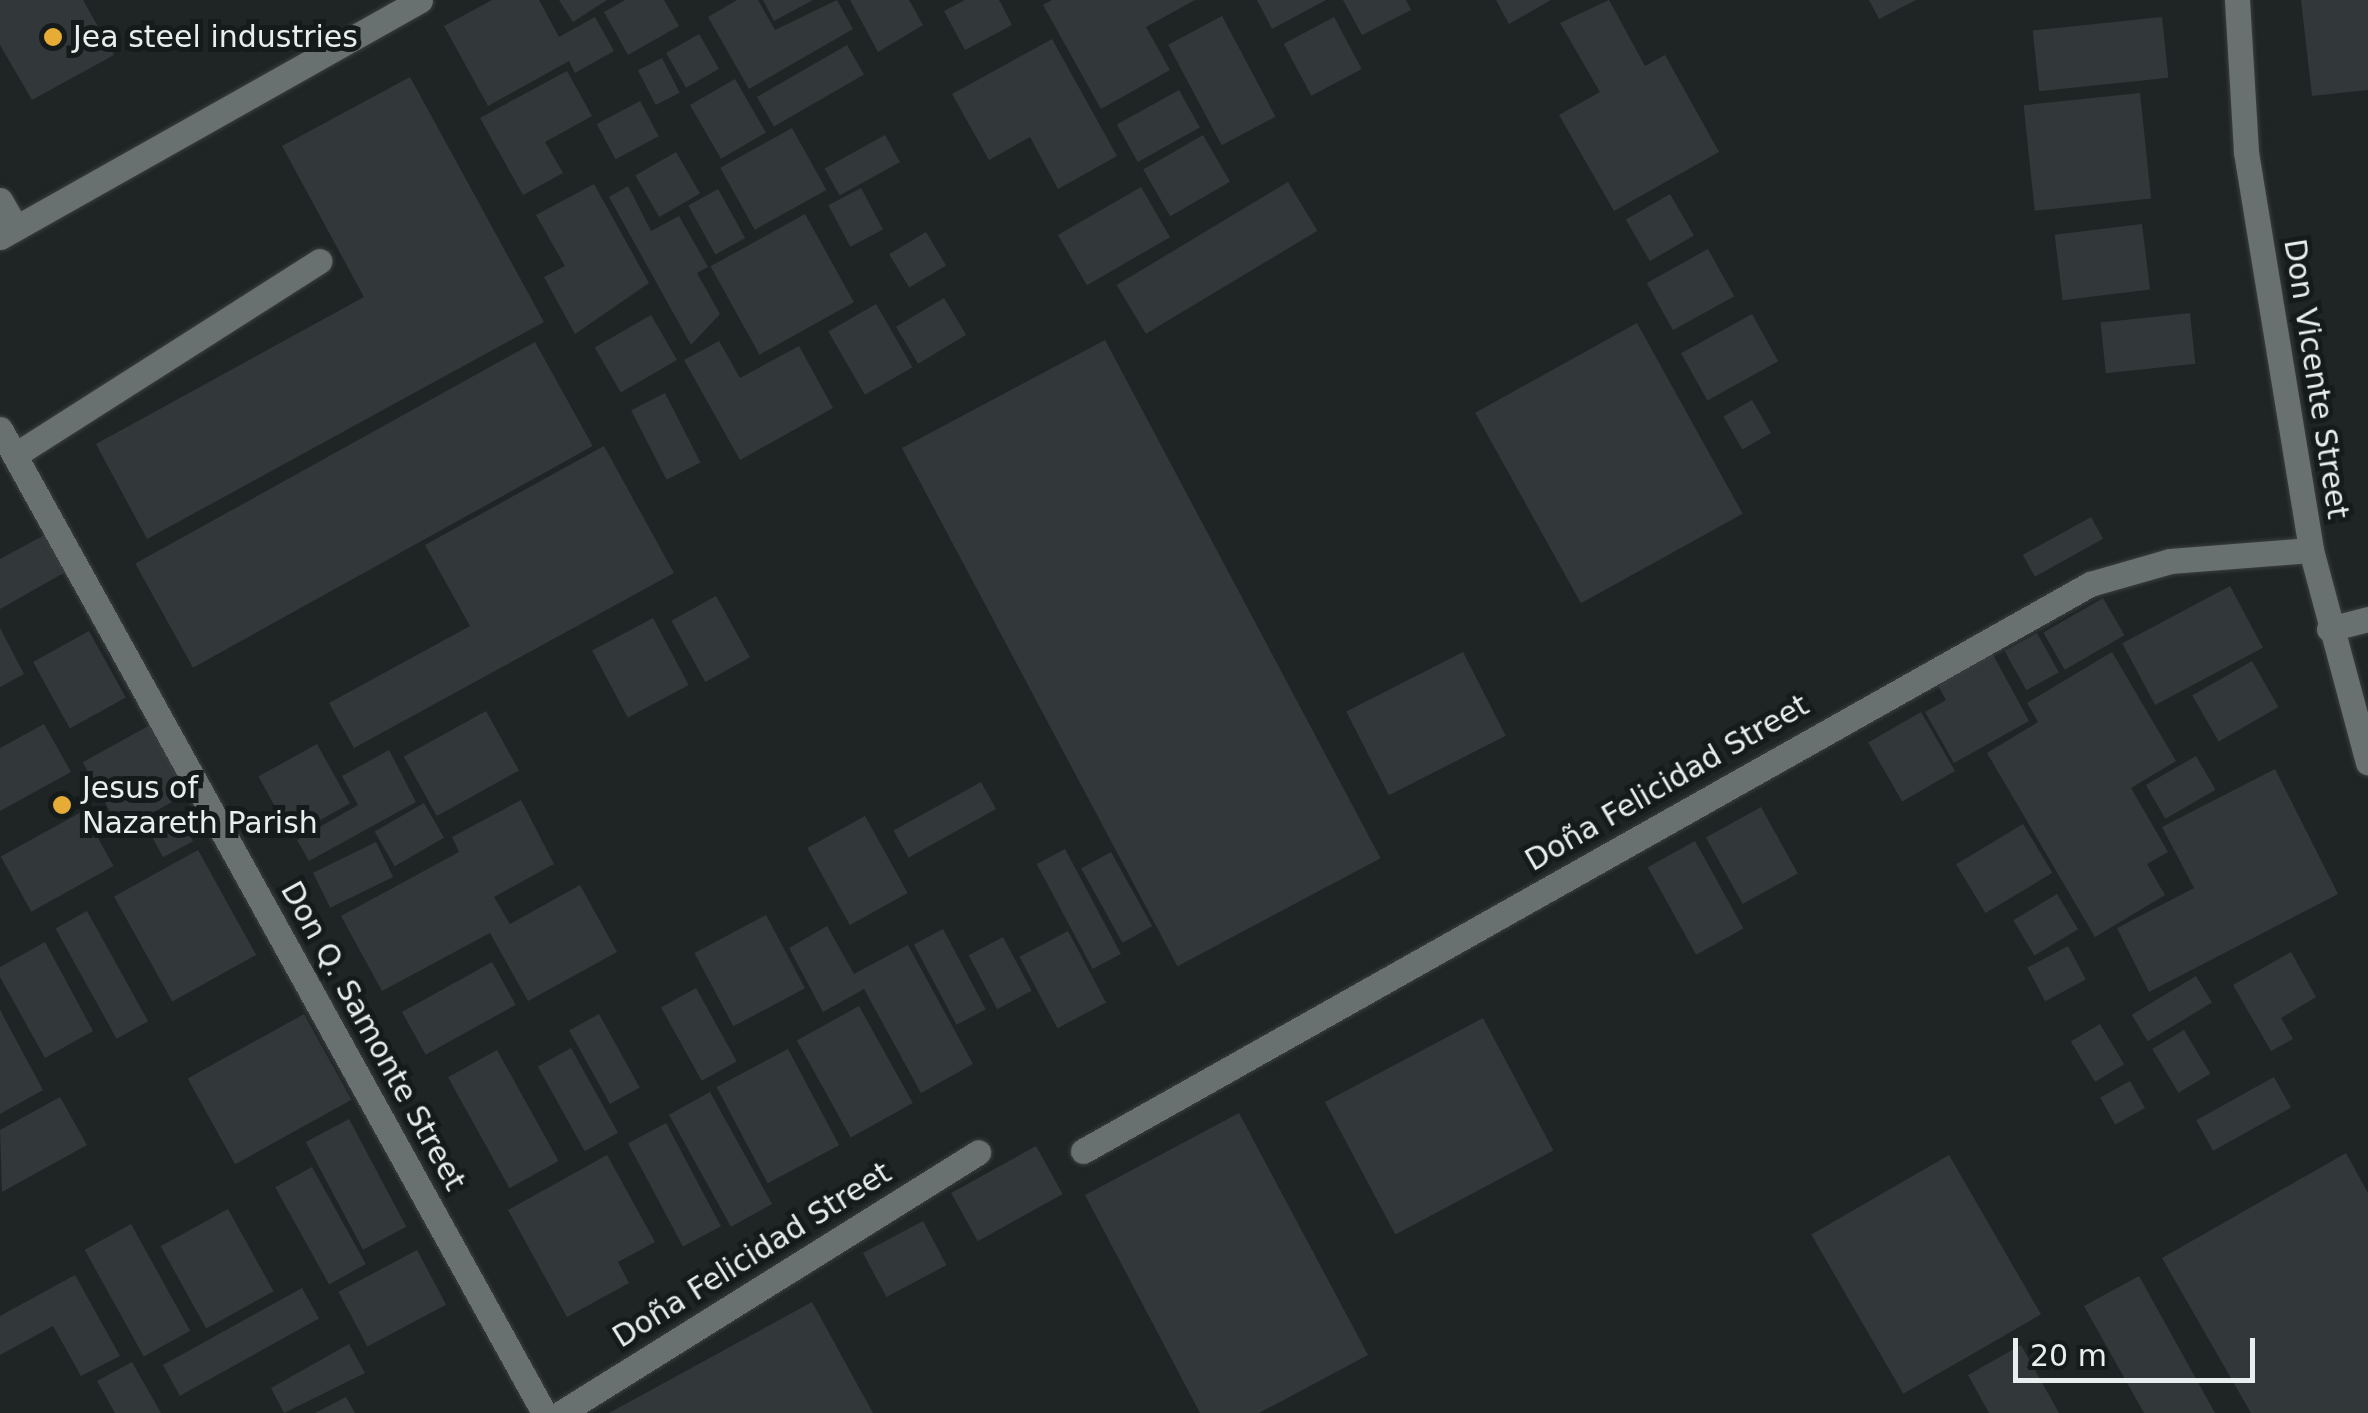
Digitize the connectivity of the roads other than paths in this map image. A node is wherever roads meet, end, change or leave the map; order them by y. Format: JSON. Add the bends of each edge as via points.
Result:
{"nodes":[{"id":1,"x":420,"y":0,"type":"edge"},
{"id":2,"x":2237,"y":0,"type":"edge"},
{"id":3,"x":0,"y":200,"type":"edge"},
{"id":4,"x":8,"y":233,"type":"edge"},
{"id":5,"x":319,"y":261,"type":"dead end"},
{"id":6,"x":0,"y":429,"type":"edge"},
{"id":7,"x":14,"y":455,"type":"junction"},
{"id":8,"x":2310,"y":550,"type":"junction"},
{"id":9,"x":2368,"y":619,"type":"edge"},
{"id":10,"x":2328,"y":629,"type":"junction"},
{"id":11,"x":2368,"y":762,"type":"edge"},
{"id":12,"x":978,"y":1152,"type":"dead end"},
{"id":13,"x":1083,"y":1152,"type":"dead end"},
{"id":14,"x":544,"y":1413,"type":"edge"},
{"id":15,"x":562,"y":1413,"type":"edge"}],
"edges":[{"from":1,"to":4,"type":"street"},
{"from":2,"to":8,"type":"street","name":"Don Vicente Street","via":[[2246,152]]},
{"from":3,"to":4,"type":"street"},
{"from":5,"to":7,"type":"street"},
{"from":6,"to":7,"type":"street","name":"Don Q. Samonte Street"},
{"from":7,"to":14,"type":"street","name":"Don Q. Samonte Street"},
{"from":8,"to":10,"type":"street","name":"Don Vicente Street"},
{"from":8,"to":13,"type":"street","name":"Doña Felicidad Street","via":[[2170,561],[2090,584]]},
{"from":9,"to":10,"type":"street"},
{"from":10,"to":11,"type":"street","name":"Don Vicente Street"},
{"from":12,"to":15,"type":"street","name":"Doña Felicidad Street"}]}
